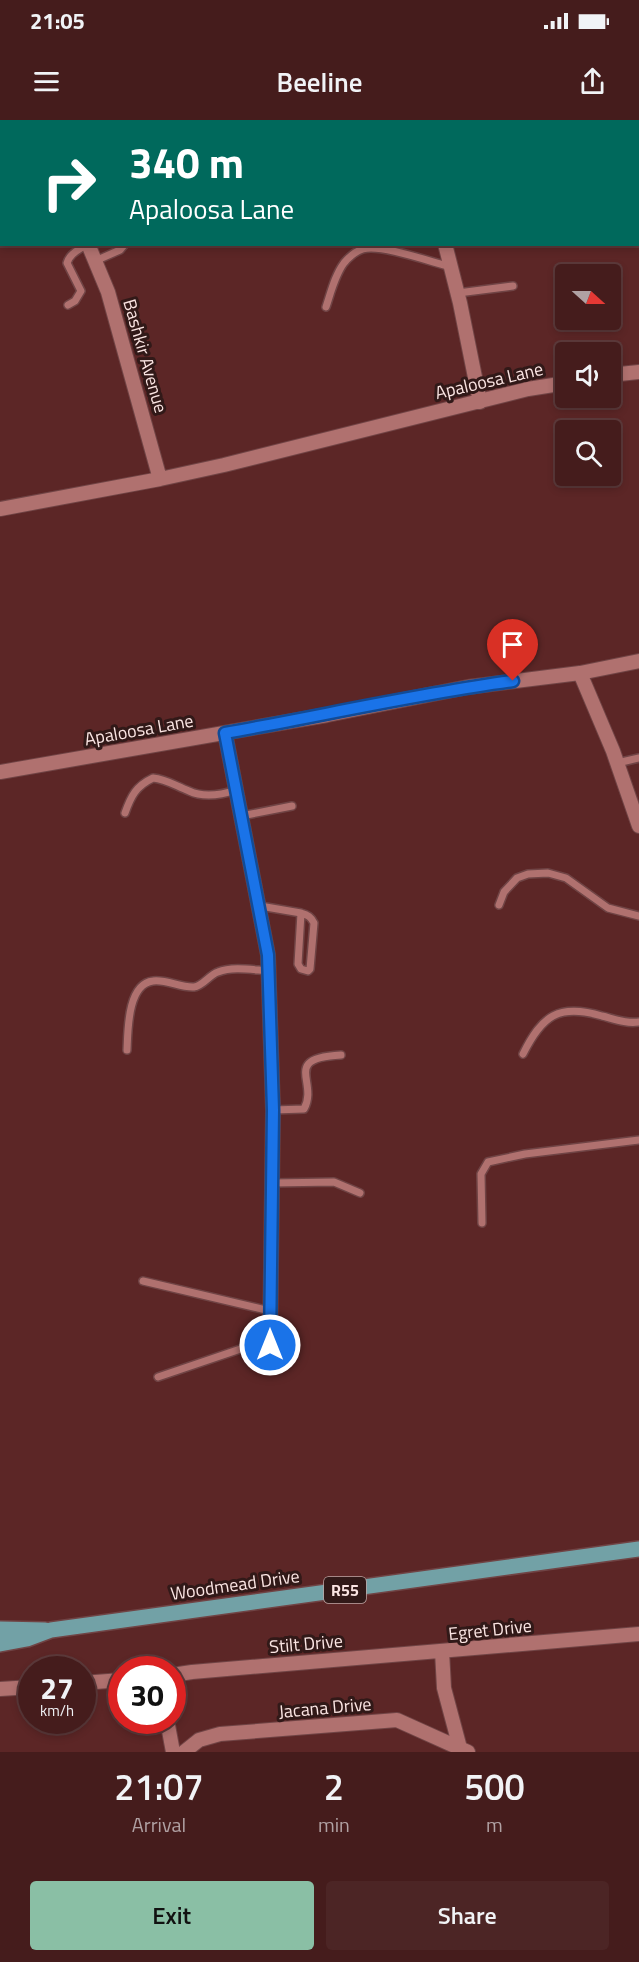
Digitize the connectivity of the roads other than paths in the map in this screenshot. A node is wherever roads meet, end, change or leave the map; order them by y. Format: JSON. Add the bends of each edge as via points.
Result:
{"nodes":[{"id":1,"x":85,"y":246,"type":"edge"},
{"id":2,"x":89,"y":246,"type":"edge"},
{"id":3,"x":123,"y":246,"type":"edge"},
{"id":4,"x":446,"y":246,"type":"edge"},
{"id":5,"x":95,"y":261,"type":"junction"},
{"id":6,"x":451,"y":267,"type":"junction"},
{"id":7,"x":513,"y":286,"type":"dead end"},
{"id":8,"x":458,"y":293,"type":"junction"},
{"id":9,"x":68,"y":305,"type":"dead end"},
{"id":10,"x":326,"y":307,"type":"dead end"},
{"id":11,"x":639,"y":372,"type":"edge"},
{"id":12,"x":621,"y":374,"type":"edge"},
{"id":13,"x":555,"y":384,"type":"edge"},
{"id":14,"x":480,"y":402,"type":"junction"},
{"id":15,"x":160,"y":479,"type":"junction"},
{"id":16,"x":0,"y":509,"type":"edge"},
{"id":17,"x":639,"y":661,"type":"edge"},
{"id":18,"x":580,"y":673,"type":"junction"},
{"id":19,"x":225,"y":733,"type":"junction"},
{"id":20,"x":639,"y":758,"type":"edge"},
{"id":21,"x":617,"y":763,"type":"junction"},
{"id":22,"x":0,"y":771,"type":"edge"},
{"id":23,"x":236,"y":790,"type":"junction"},
{"id":24,"x":292,"y":806,"type":"dead end"},
{"id":25,"x":125,"y":813,"type":"dead end"},
{"id":26,"x":242,"y":816,"type":"junction"},
{"id":27,"x":639,"y":826,"type":"edge"},
{"id":28,"x":499,"y":905,"type":"dead end"},
{"id":29,"x":260,"y":906,"type":"junction"},
{"id":30,"x":301,"y":913,"type":"junction"},
{"id":31,"x":639,"y":916,"type":"edge"},
{"id":32,"x":269,"y":971,"type":"junction"},
{"id":33,"x":639,"y":1022,"type":"edge"},
{"id":34,"x":127,"y":1050,"type":"dead end"},
{"id":35,"x":523,"y":1054,"type":"dead end"},
{"id":36,"x":341,"y":1055,"type":"dead end"},
{"id":37,"x":273,"y":1110,"type":"junction"},
{"id":38,"x":639,"y":1140,"type":"edge"},
{"id":39,"x":272,"y":1183,"type":"junction"},
{"id":40,"x":360,"y":1193,"type":"dead end"},
{"id":41,"x":482,"y":1223,"type":"dead end"},
{"id":42,"x":143,"y":1281,"type":"dead end"},
{"id":43,"x":270,"y":1311,"type":"junction"},
{"id":44,"x":270,"y":1342,"type":"joint"},
{"id":45,"x":158,"y":1377,"type":"dead end"},
{"id":46,"x":639,"y":1550,"type":"edge"},
{"id":47,"x":0,"y":1629,"type":"edge"},
{"id":48,"x":51,"y":1630,"type":"junction"},
{"id":49,"x":639,"y":1634,"type":"edge"},
{"id":50,"x":0,"y":1644,"type":"edge"},
{"id":51,"x":442,"y":1651,"type":"junction"},
{"id":52,"x":186,"y":1673,"type":"edge"},
{"id":53,"x":18,"y":1688,"type":"edge"},
{"id":54,"x":0,"y":1689,"type":"edge"},
{"id":55,"x":170,"y":1734,"type":"edge"},
{"id":56,"x":462,"y":1751,"type":"edge"},
{"id":57,"x":173,"y":1752,"type":"edge"},
{"id":58,"x":183,"y":1752,"type":"edge"}],
"edges":[{"from":1,"to":9,"type":"lane","via":[[69,259],[81,291]]},
{"from":2,"to":5,"type":"street","name":"Bashkir Avenue"},
{"from":3,"to":5,"type":"lane"},
{"from":4,"to":6,"type":"street"},
{"from":5,"to":15,"type":"street","name":"Bashkir Avenue","via":[[110,298]]},
{"from":6,"to":8,"type":"street"},
{"from":6,"to":10,"type":"lane","via":[[385,250],[364,249],[343,264]]},
{"from":7,"to":8,"type":"lane"},
{"from":8,"to":14,"type":"street"},
{"from":11,"to":12,"type":"street"},
{"from":13,"to":14,"type":"street","name":"Apaloosa Lane"},
{"from":14,"to":15,"type":"street","name":"Apaloosa Lane"},
{"from":15,"to":16,"type":"street","name":"Apaloosa Lane"},
{"from":17,"to":18,"type":"street","name":"Apaloosa Lane"},
{"from":18,"to":19,"type":"street","name":"Apaloosa Lane","via":[[468,687]]},
{"from":18,"to":21,"type":"street"},
{"from":19,"to":22,"type":"street","name":"Apaloosa Lane"},
{"from":19,"to":23,"type":"street"},
{"from":20,"to":21,"type":"lane"},
{"from":21,"to":27,"type":"street"},
{"from":23,"to":25,"type":"lane","via":[[197,794],[153,778],[133,793]]},
{"from":23,"to":26,"type":"street"},
{"from":24,"to":26,"type":"lane"},
{"from":26,"to":29,"type":"street"},
{"from":28,"to":31,"type":"lane","via":[[504,892],[517,878],[548,873],[566,878],[609,908]]},
{"from":29,"to":30,"type":"lane"},
{"from":29,"to":32,"type":"street"},
{"from":30,"to":30,"type":"lane","via":[[314,923],[308,971],[298,964]]},
{"from":32,"to":34,"type":"lane","via":[[220,971],[193,987],[154,980],[146,983],[130,1007]]},
{"from":32,"to":37,"type":"street"},
{"from":33,"to":35,"type":"lane","via":[[596,1014],[557,1013],[533,1033]]},
{"from":36,"to":37,"type":"lane","via":[[315,1058],[309,1063],[304,1109]]},
{"from":37,"to":39,"type":"street"},
{"from":38,"to":41,"type":"lane","via":[[488,1162],[481,1174]]},
{"from":39,"to":40,"type":"lane","via":[[334,1182]]},
{"from":39,"to":43,"type":"street"},
{"from":42,"to":43,"type":"lane"},
{"from":43,"to":44,"type":"street"},
{"from":44,"to":45,"type":"lane"},
{"from":46,"to":48,"type":"main road","name":"Woodmead Drive","number":"R55"},
{"from":47,"to":48,"type":"main road","name":"Woodmead Drive","number":"R55"},
{"from":48,"to":50,"type":"main road","name":"Woodmead Drive","number":"R55"},
{"from":49,"to":51,"type":"street","name":"Egret Drive"},
{"from":51,"to":52,"type":"street","name":"Stilt Drive"},
{"from":51,"to":56,"type":"street","name":"Egret Drive","via":[[444,1688]]},
{"from":53,"to":54,"type":"street"},
{"from":55,"to":57,"type":"street"},
{"from":56,"to":58,"type":"street","name":"Jacana Drive","via":[[397,1720],[220,1734],[200,1740]]}]}
